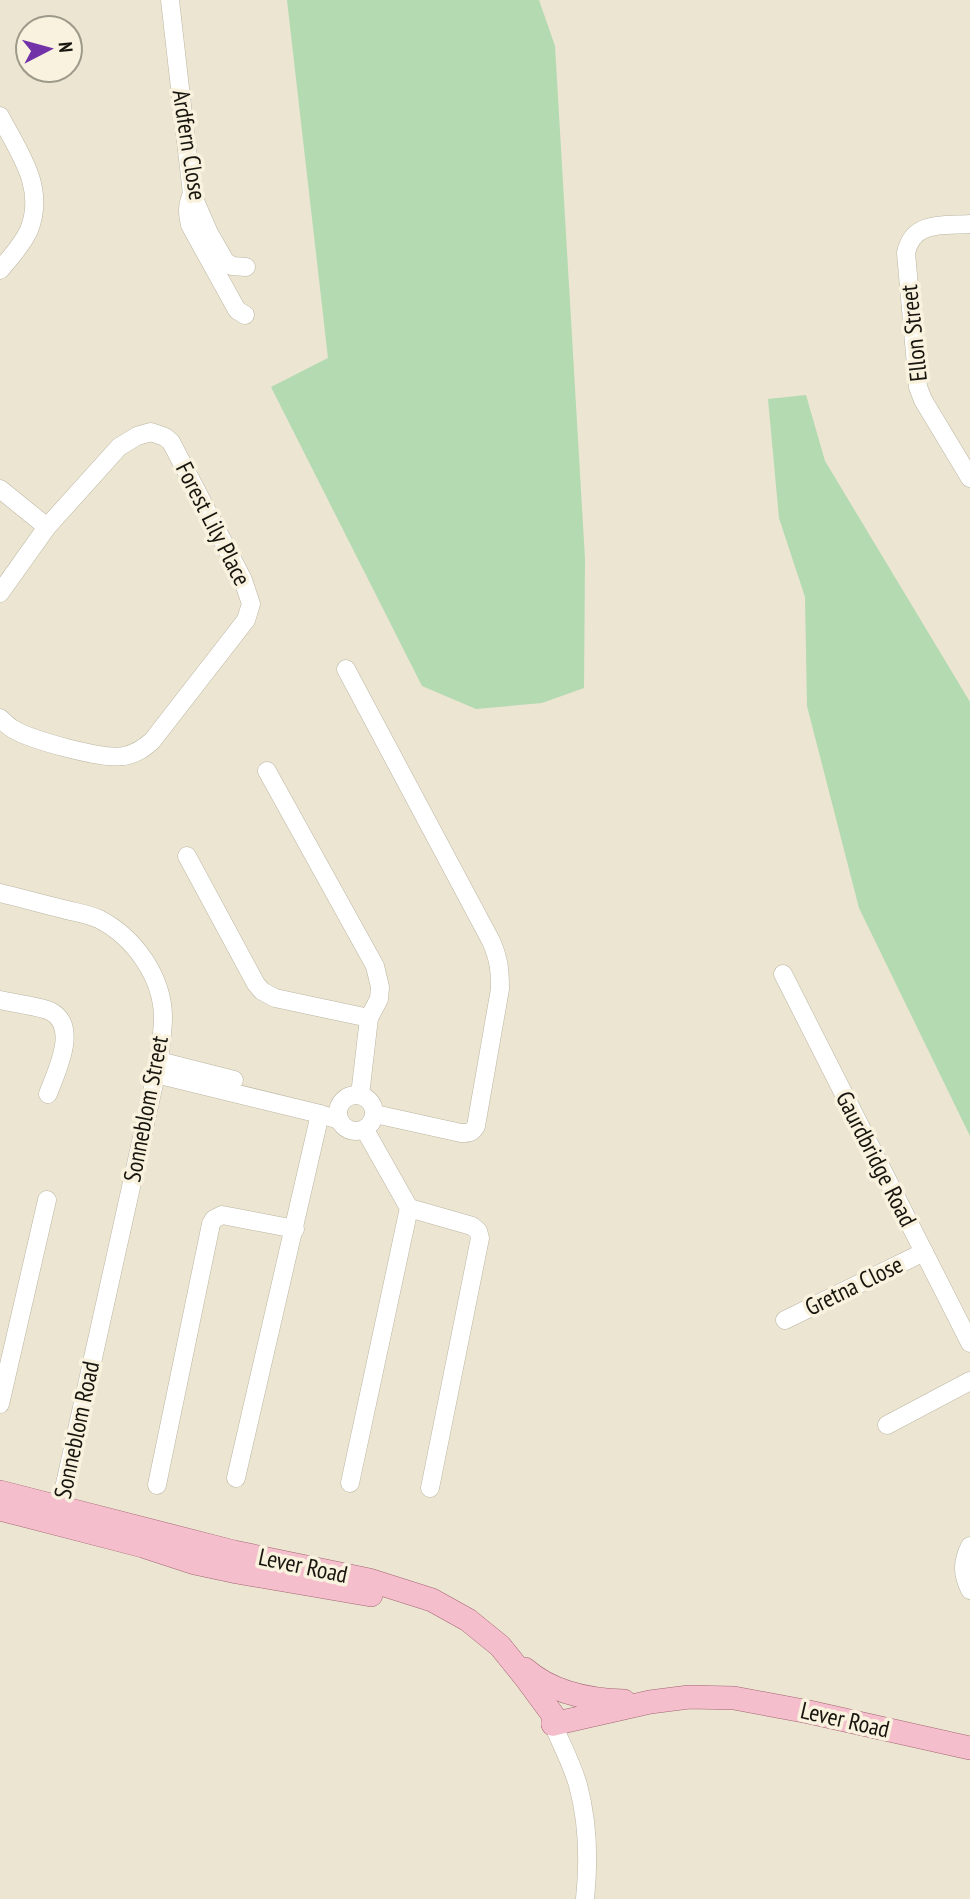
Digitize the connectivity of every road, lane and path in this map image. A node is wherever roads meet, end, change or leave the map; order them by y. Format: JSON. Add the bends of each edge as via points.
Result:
{"nodes":[{"id":1,"x":170,"y":0,"type":"edge"},
{"id":2,"x":0,"y":116,"type":"edge"},
{"id":3,"x":192,"y":194,"type":"junction"},
{"id":4,"x":970,"y":224,"type":"edge"},
{"id":5,"x":246,"y":267,"type":"dead end"},
{"id":6,"x":0,"y":270,"type":"edge"},
{"id":7,"x":245,"y":315,"type":"dead end"},
{"id":8,"x":970,"y":478,"type":"edge"},
{"id":9,"x":0,"y":489,"type":"edge"},
{"id":10,"x":47,"y":527,"type":"junction"},
{"id":11,"x":0,"y":593,"type":"edge"},
{"id":12,"x":346,"y":669,"type":"dead end"},
{"id":13,"x":0,"y":718,"type":"edge"},
{"id":14,"x":267,"y":771,"type":"dead end"},
{"id":15,"x":187,"y":856,"type":"dead end"},
{"id":16,"x":0,"y":893,"type":"edge"},
{"id":17,"x":783,"y":974,"type":"dead end"},
{"id":18,"x":0,"y":1000,"type":"edge"},
{"id":19,"x":369,"y":1018,"type":"junction"},
{"id":20,"x":157,"y":1067,"type":"junction"},
{"id":21,"x":222,"y":1083,"type":"junction"},
{"id":22,"x":48,"y":1094,"type":"dead end"},
{"id":23,"x":359,"y":1095,"type":"junction"},
{"id":24,"x":339,"y":1113,"type":"junction"},
{"id":25,"x":320,"y":1114,"type":"junction"},
{"id":26,"x":375,"y":1114,"type":"junction"},
{"id":27,"x":365,"y":1130,"type":"junction"},
{"id":28,"x":47,"y":1200,"type":"dead end"},
{"id":29,"x":409,"y":1208,"type":"junction"},
{"id":30,"x":295,"y":1229,"type":"junction"},
{"id":31,"x":924,"y":1252,"type":"junction"},
{"id":32,"x":785,"y":1320,"type":"dead end"},
{"id":33,"x":98,"y":1337,"type":"joint"},
{"id":34,"x":970,"y":1343,"type":"edge"},
{"id":35,"x":970,"y":1381,"type":"edge"},
{"id":36,"x":0,"y":1404,"type":"edge"},
{"id":37,"x":887,"y":1425,"type":"dead end"},
{"id":38,"x":236,"y":1478,"type":"dead end"},
{"id":39,"x":350,"y":1483,"type":"dead end"},
{"id":40,"x":157,"y":1485,"type":"dead end"},
{"id":41,"x":429,"y":1488,"type":"dead end"},
{"id":42,"x":0,"y":1492,"type":"edge"},
{"id":43,"x":0,"y":1509,"type":"edge"},
{"id":44,"x":58,"y":1515,"type":"junction"},
{"id":45,"x":970,"y":1546,"type":"edge"},
{"id":46,"x":970,"y":1590,"type":"edge"},
{"id":47,"x":500,"y":1646,"type":"junction"},
{"id":48,"x":650,"y":1702,"type":"junction"},
{"id":49,"x":553,"y":1724,"type":"junction"},
{"id":50,"x":970,"y":1748,"type":"edge"},
{"id":51,"x":585,"y":1899,"type":"edge"}],
"edges":[{"from":1,"to":3,"type":"street","name":"Ardfern Close"},
{"from":2,"to":6,"type":"street","via":[[36,196],[28,232]]},
{"from":3,"to":5,"type":"street","name":"Ardfern Close","via":[[225,261]]},
{"from":3,"to":7,"type":"street","via":[[187,205],[190,225],[237,310]]},
{"from":4,"to":8,"type":"street","name":"Ellon Street","via":[[917,232],[906,253],[917,382]]},
{"from":9,"to":10,"type":"street"},
{"from":10,"to":11,"type":"street","name":"Forest Lily Place"},
{"from":10,"to":13,"type":"street","name":"Forest Lily Place","via":[[119,447],[144,433],[159,434],[171,442],[243,580],[251,604],[249,613],[152,741],[135,753],[110,757],[60,745],[14,730]]},
{"from":12,"to":26,"type":"street","via":[[491,941],[500,969],[474,1130],[461,1133]]},
{"from":14,"to":19,"type":"street","via":[[375,966],[379,999]]},
{"from":15,"to":19,"type":"street","via":[[262,991],[275,998]]},
{"from":16,"to":20,"type":"street","name":"Sonneblom Street","via":[[97,918],[133,946],[150,970],[160,996],[163,1017]]},
{"from":17,"to":31,"type":"street","name":"Gaurdbridge Road"},
{"from":18,"to":22,"type":"street","via":[[51,1012],[60,1020],[64,1050]]},
{"from":19,"to":23,"type":"street"},
{"from":20,"to":21,"type":"street"},
{"from":20,"to":33,"type":"street","name":"Sonneblom Street"},
{"from":21,"to":24,"type":"street"},
{"from":21,"to":25,"type":"street"},
{"from":23,"to":24,"type":"street","via":[[342,1101]]},
{"from":23,"to":26,"type":"street","via":[[370,1102]]},
{"from":24,"to":25,"type":"street"},
{"from":24,"to":27,"type":"street","via":[[347,1130]]},
{"from":25,"to":30,"type":"street"},
{"from":26,"to":27,"type":"street"},
{"from":27,"to":29,"type":"street"},
{"from":28,"to":36,"type":"street"},
{"from":29,"to":39,"type":"street"},
{"from":29,"to":41,"type":"street","via":[[472,1226],[480,1238]]},
{"from":30,"to":38,"type":"street"},
{"from":30,"to":40,"type":"street","via":[[222,1215],[211,1224]]},
{"from":31,"to":32,"type":"street","name":"Gretna Close"},
{"from":31,"to":34,"type":"street","name":"Gaurdbridge Road"},
{"from":33,"to":44,"type":"street","name":"Sonneblom Road"},
{"from":35,"to":37,"type":"street"},
{"from":42,"to":44,"type":"main road","name":"Lever Road"},
{"from":43,"to":44,"type":"main road","name":"Lever Road"},
{"from":44,"to":47,"type":"main road","name":"Lever Road","via":[[369,1580],[455,1611]]},
{"from":44,"to":49,"type":"main road","name":"Lever Road","via":[[195,1563],[372,1595],[426,1611],[449,1621],[487,1650],[520,1681]]},
{"from":45,"to":46,"type":"street","via":[[963,1568]]},
{"from":47,"to":48,"type":"main road","via":[[534,1677],[558,1689],[603,1700]]},
{"from":47,"to":49,"type":"main road","name":"Lever Road","via":[[553,1715]]},
{"from":48,"to":49,"type":"main road","name":"Lever Road"},
{"from":48,"to":50,"type":"main road","name":"Lever Road","via":[[689,1697],[734,1699]]},
{"from":49,"to":51,"type":"street","name":"Lever Road","via":[[578,1784],[588,1857]]}]}
